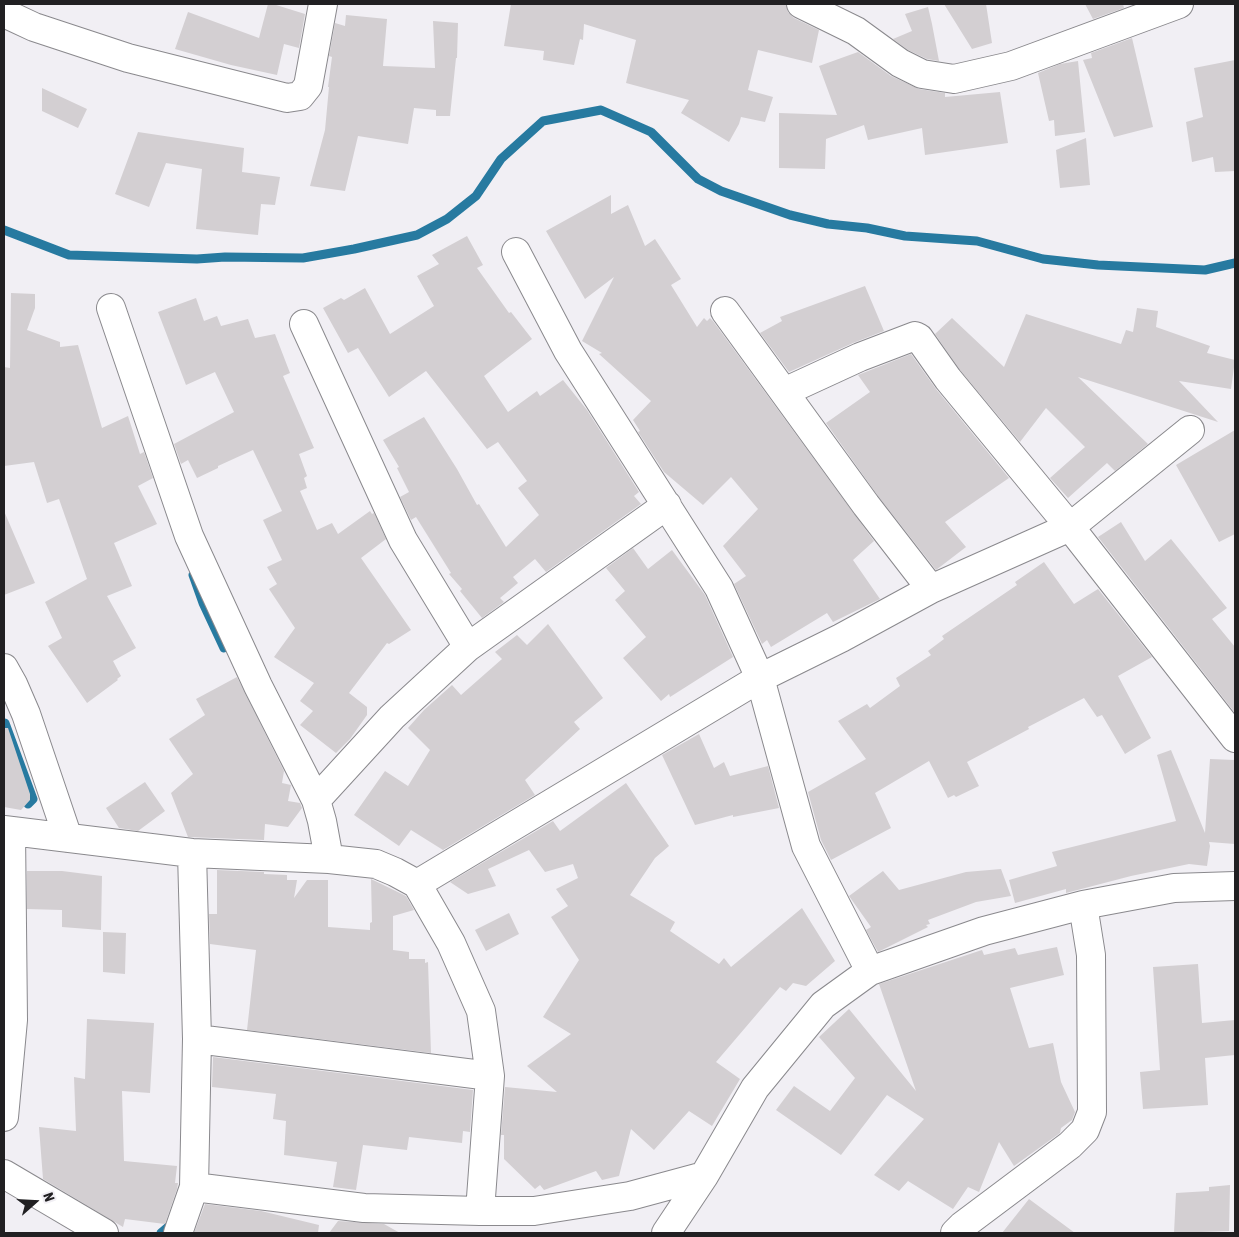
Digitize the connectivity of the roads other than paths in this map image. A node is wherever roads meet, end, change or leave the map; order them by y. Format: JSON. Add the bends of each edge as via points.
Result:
{"nodes":[{"id":1,"x":323,"y":4,"type":"edge"},
{"id":2,"x":801,"y":4,"type":"edge"},
{"id":3,"x":1179,"y":4,"type":"edge"},
{"id":4,"x":4,"y":13,"type":"edge"},
{"id":5,"x":516,"y":252,"type":"dead end"},
{"id":6,"x":111,"y":308,"type":"dead end"},
{"id":7,"x":725,"y":311,"type":"dead end"},
{"id":8,"x":304,"y":324,"type":"dead end"},
{"id":9,"x":784,"y":392,"type":"junction"},
{"id":10,"x":1190,"y":430,"type":"dead end"},
{"id":11,"x":667,"y":505,"type":"junction"},
{"id":12,"x":1070,"y":527,"type":"junction"},
{"id":13,"x":931,"y":590,"type":"junction"},
{"id":14,"x":468,"y":647,"type":"junction"},
{"id":15,"x":4,"y":668,"type":"edge"},
{"id":16,"x":760,"y":678,"type":"junction"},
{"id":17,"x":1235,"y":738,"type":"edge"},
{"id":18,"x":316,"y":800,"type":"junction"},
{"id":19,"x":7,"y":831,"type":"edge"},
{"id":20,"x":68,"y":838,"type":"junction"},
{"id":21,"x":192,"y":853,"type":"junction"},
{"id":22,"x":329,"y":859,"type":"junction"},
{"id":23,"x":417,"y":884,"type":"junction"},
{"id":24,"x":1235,"y":886,"type":"edge"},
{"id":25,"x":1084,"y":905,"type":"junction"},
{"id":26,"x":870,"y":971,"type":"junction"},
{"id":27,"x":197,"y":1039,"type":"junction"},
{"id":28,"x":490,"y":1076,"type":"junction"},
{"id":29,"x":4,"y":1116,"type":"edge"},
{"id":30,"x":4,"y":1174,"type":"edge"},
{"id":31,"x":704,"y":1176,"type":"junction"},
{"id":32,"x":194,"y":1187,"type":"junction"},
{"id":33,"x":480,"y":1212,"type":"junction"},
{"id":34,"x":104,"y":1233,"type":"edge"},
{"id":35,"x":178,"y":1233,"type":"edge"},
{"id":36,"x":666,"y":1233,"type":"edge"},
{"id":37,"x":955,"y":1233,"type":"edge"}],
"edges":[{"from":1,"to":4,"type":"street","via":[[308,86],[300,96],[287,98],[128,58],[34,27]]},
{"from":2,"to":3,"type":"street","via":[[856,31],[900,63],[922,74],[954,79],[1011,66]]},
{"from":5,"to":11,"type":"street","via":[[568,351]]},
{"from":6,"to":18,"type":"street","via":[[189,536],[258,686]]},
{"from":7,"to":9,"type":"street"},
{"from":8,"to":14,"type":"street","via":[[403,540]]},
{"from":9,"to":12,"type":"street","via":[[915,336]]},
{"from":9,"to":13,"type":"street"},
{"from":10,"to":12,"type":"street"},
{"from":11,"to":14,"type":"street"},
{"from":11,"to":16,"type":"street","via":[[720,588]]},
{"from":12,"to":13,"type":"street"},
{"from":12,"to":17,"type":"street"},
{"from":13,"to":16,"type":"street"},
{"from":14,"to":18,"type":"street","via":[[392,717]]},
{"from":15,"to":20,"type":"street","via":[[26,714]]},
{"from":16,"to":23,"type":"street"},
{"from":16,"to":26,"type":"street","via":[[806,846]]},
{"from":18,"to":22,"type":"street"},
{"from":19,"to":20,"type":"street"},
{"from":19,"to":29,"type":"street","via":[[13,1020]]},
{"from":20,"to":21,"type":"street"},
{"from":21,"to":22,"type":"street"},
{"from":21,"to":27,"type":"street"},
{"from":22,"to":23,"type":"street","via":[[376,864]]},
{"from":23,"to":28,"type":"street","via":[[451,943],[481,1011]]},
{"from":24,"to":25,"type":"street","via":[[1174,888]]},
{"from":25,"to":26,"type":"street","via":[[984,931]]},
{"from":25,"to":37,"type":"street","via":[[1091,965],[1092,1112],[1085,1130]]},
{"from":26,"to":31,"type":"street","via":[[823,1005],[755,1088]]},
{"from":27,"to":28,"type":"street"},
{"from":27,"to":32,"type":"street"},
{"from":28,"to":33,"type":"street"},
{"from":30,"to":34,"type":"street"},
{"from":31,"to":33,"type":"street","via":[[630,1196],[534,1211]]},
{"from":31,"to":36,"type":"street"},
{"from":32,"to":33,"type":"street","via":[[364,1208]]},
{"from":32,"to":35,"type":"street"}]}
